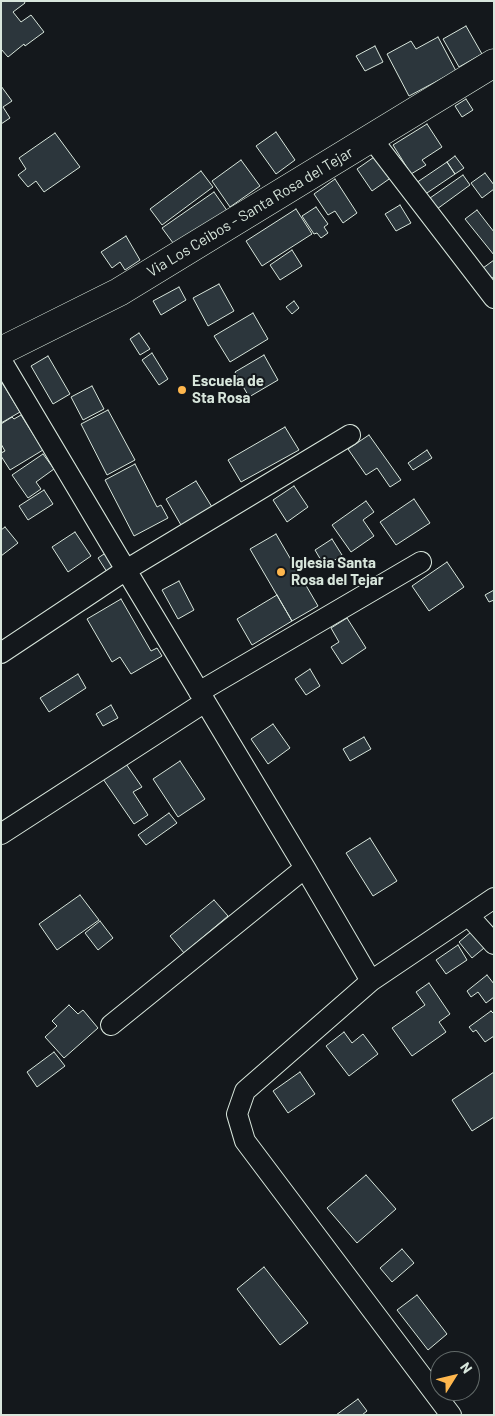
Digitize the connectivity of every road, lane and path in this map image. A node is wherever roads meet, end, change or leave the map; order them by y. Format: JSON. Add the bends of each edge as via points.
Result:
{"nodes":[{"id":1,"x":494,"y":63,"type":"edge"},
{"id":2,"x":372,"y":138,"type":"junction"},
{"id":3,"x":494,"y":298,"type":"edge"},
{"id":4,"x":1,"y":351,"type":"edge"},
{"id":5,"x":1,"y":360,"type":"edge"},
{"id":6,"x":350,"y":435,"type":"dead end"},
{"id":7,"x":421,"y":562,"type":"dead end"},
{"id":8,"x":126,"y":570,"type":"junction"},
{"id":9,"x":1,"y":653,"type":"edge"},
{"id":10,"x":202,"y":697,"type":"junction"},
{"id":11,"x":1,"y":834,"type":"edge"},
{"id":12,"x":305,"y":868,"type":"junction"},
{"id":13,"x":494,"y":898,"type":"edge"},
{"id":14,"x":469,"y":916,"type":"junction"},
{"id":15,"x":494,"y":944,"type":"edge"},
{"id":16,"x":371,"y":981,"type":"junction"},
{"id":17,"x":111,"y":1025,"type":"dead end"},
{"id":18,"x":451,"y":1415,"type":"edge"}],
"edges":[{"from":1,"to":2,"type":"main road","name":"Via Los Ceibos - Santa Rosa del Tejar"},
{"from":2,"to":3,"type":"street"},
{"from":2,"to":4,"type":"main road","name":"Via Los Ceibos - Santa Rosa del Tejar","via":[[119,292]]},
{"from":5,"to":8,"type":"street"},
{"from":6,"to":8,"type":"street"},
{"from":7,"to":10,"type":"street"},
{"from":8,"to":9,"type":"street"},
{"from":8,"to":10,"type":"street"},
{"from":10,"to":11,"type":"street"},
{"from":10,"to":12,"type":"street"},
{"from":12,"to":16,"type":"street"},
{"from":12,"to":17,"type":"street"},
{"from":13,"to":14,"type":"street"},
{"from":14,"to":15,"type":"street"},
{"from":14,"to":16,"type":"street"},
{"from":16,"to":18,"type":"street","via":[[245,1091],[237,1114],[245,1141]]}]}
